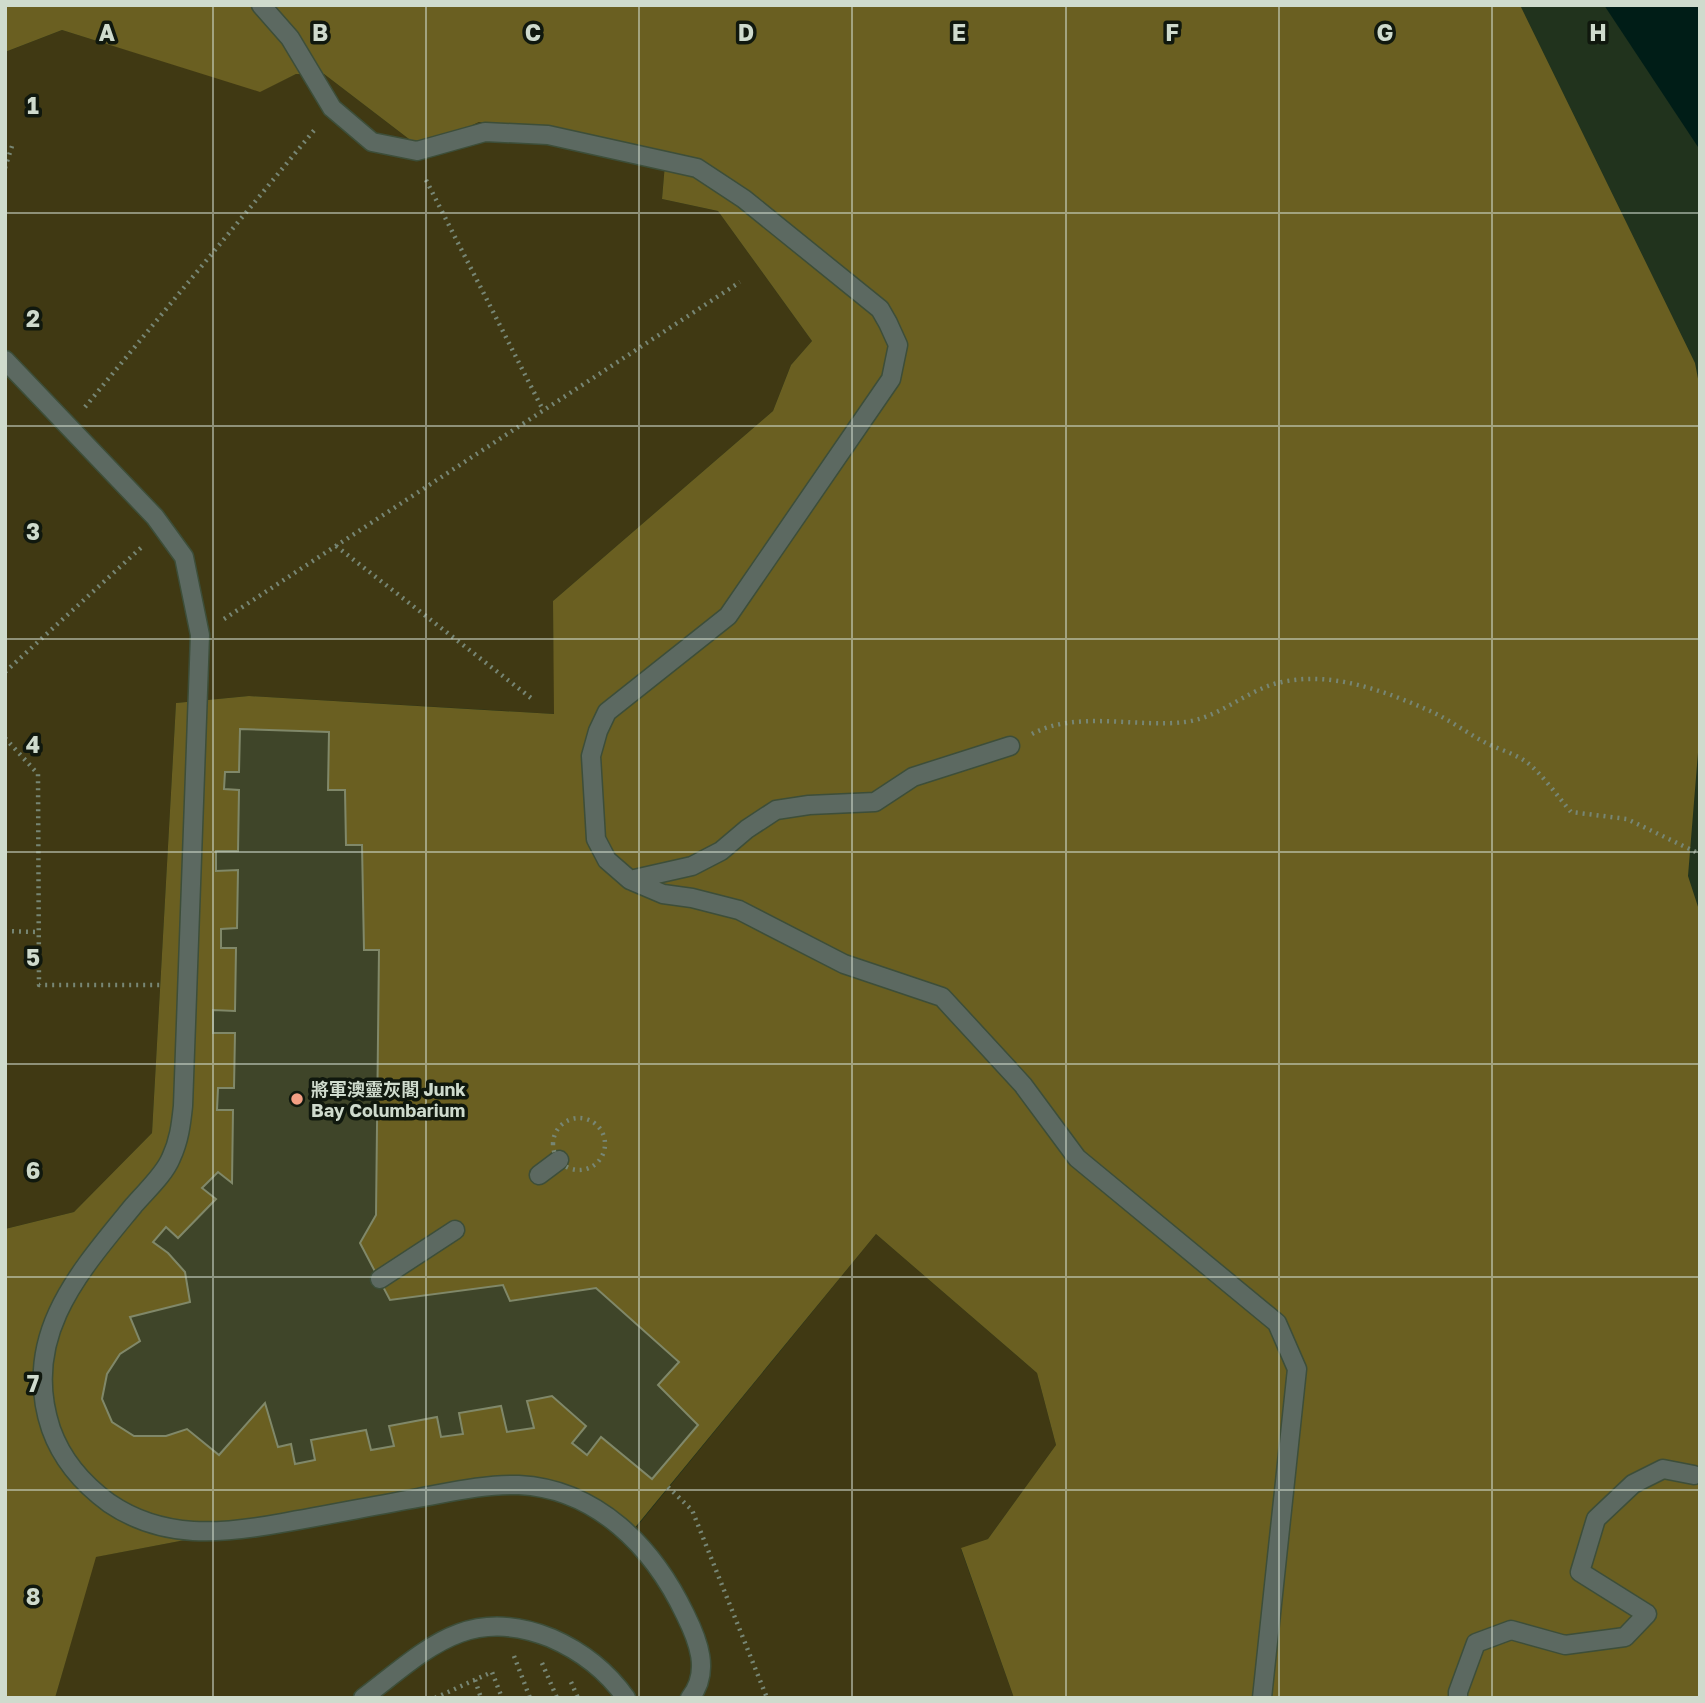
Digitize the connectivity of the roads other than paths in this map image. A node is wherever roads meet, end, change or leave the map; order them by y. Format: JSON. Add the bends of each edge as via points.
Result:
{"nodes":[{"id":1,"x":261,"y":5,"type":"edge"},
{"id":2,"x":5,"y":360,"type":"edge"},
{"id":3,"x":1010,"y":746,"type":"dead end"},
{"id":4,"x":630,"y":880,"type":"junction"},
{"id":5,"x":559,"y":1160,"type":"dead end"},
{"id":6,"x":539,"y":1175,"type":"dead end"},
{"id":7,"x":455,"y":1230,"type":"dead end"},
{"id":8,"x":380,"y":1279,"type":"dead end"},
{"id":9,"x":1694,"y":1475,"type":"dead end"},
{"id":10,"x":363,"y":1698,"type":"edge"},
{"id":11,"x":626,"y":1698,"type":"edge"},
{"id":12,"x":690,"y":1698,"type":"edge"},
{"id":13,"x":1262,"y":1698,"type":"edge"},
{"id":14,"x":1458,"y":1698,"type":"edge"}],
"edges":[{"from":1,"to":4,"type":"street","via":[[290,38],[332,108],[372,142],[417,151],[485,132],[548,135],[697,168],[744,199],[880,309],[898,345],[891,379],[728,616],[607,712],[591,756],[596,839],[607,860]]},
{"from":2,"to":12,"type":"street","via":[[163,528],[184,557],[200,635],[180,1135],[170,1162],[81,1270],[55,1318],[43,1370],[46,1409],[60,1450],[99,1495],[134,1517],[174,1530],[240,1530],[495,1486],[541,1487],[580,1499],[621,1526],[673,1590],[695,1636],[702,1664],[700,1681]]},
{"from":3,"to":4,"type":"street","via":[[914,777],[876,802],[776,810],[721,851],[692,866]]},
{"from":4,"to":13,"type":"street","via":[[663,894],[739,910],[844,964],[943,997],[1023,1085],[1077,1158],[1277,1323],[1297,1369]]},
{"from":5,"to":6,"type":"street"},
{"from":7,"to":8,"type":"street"},
{"from":9,"to":14,"type":"street","via":[[1663,1469],[1633,1485],[1596,1519],[1580,1572],[1647,1614],[1625,1637],[1564,1645],[1511,1630],[1476,1643]]},
{"from":10,"to":11,"type":"street","via":[[433,1645],[487,1625],[532,1630],[582,1653]]}]}
